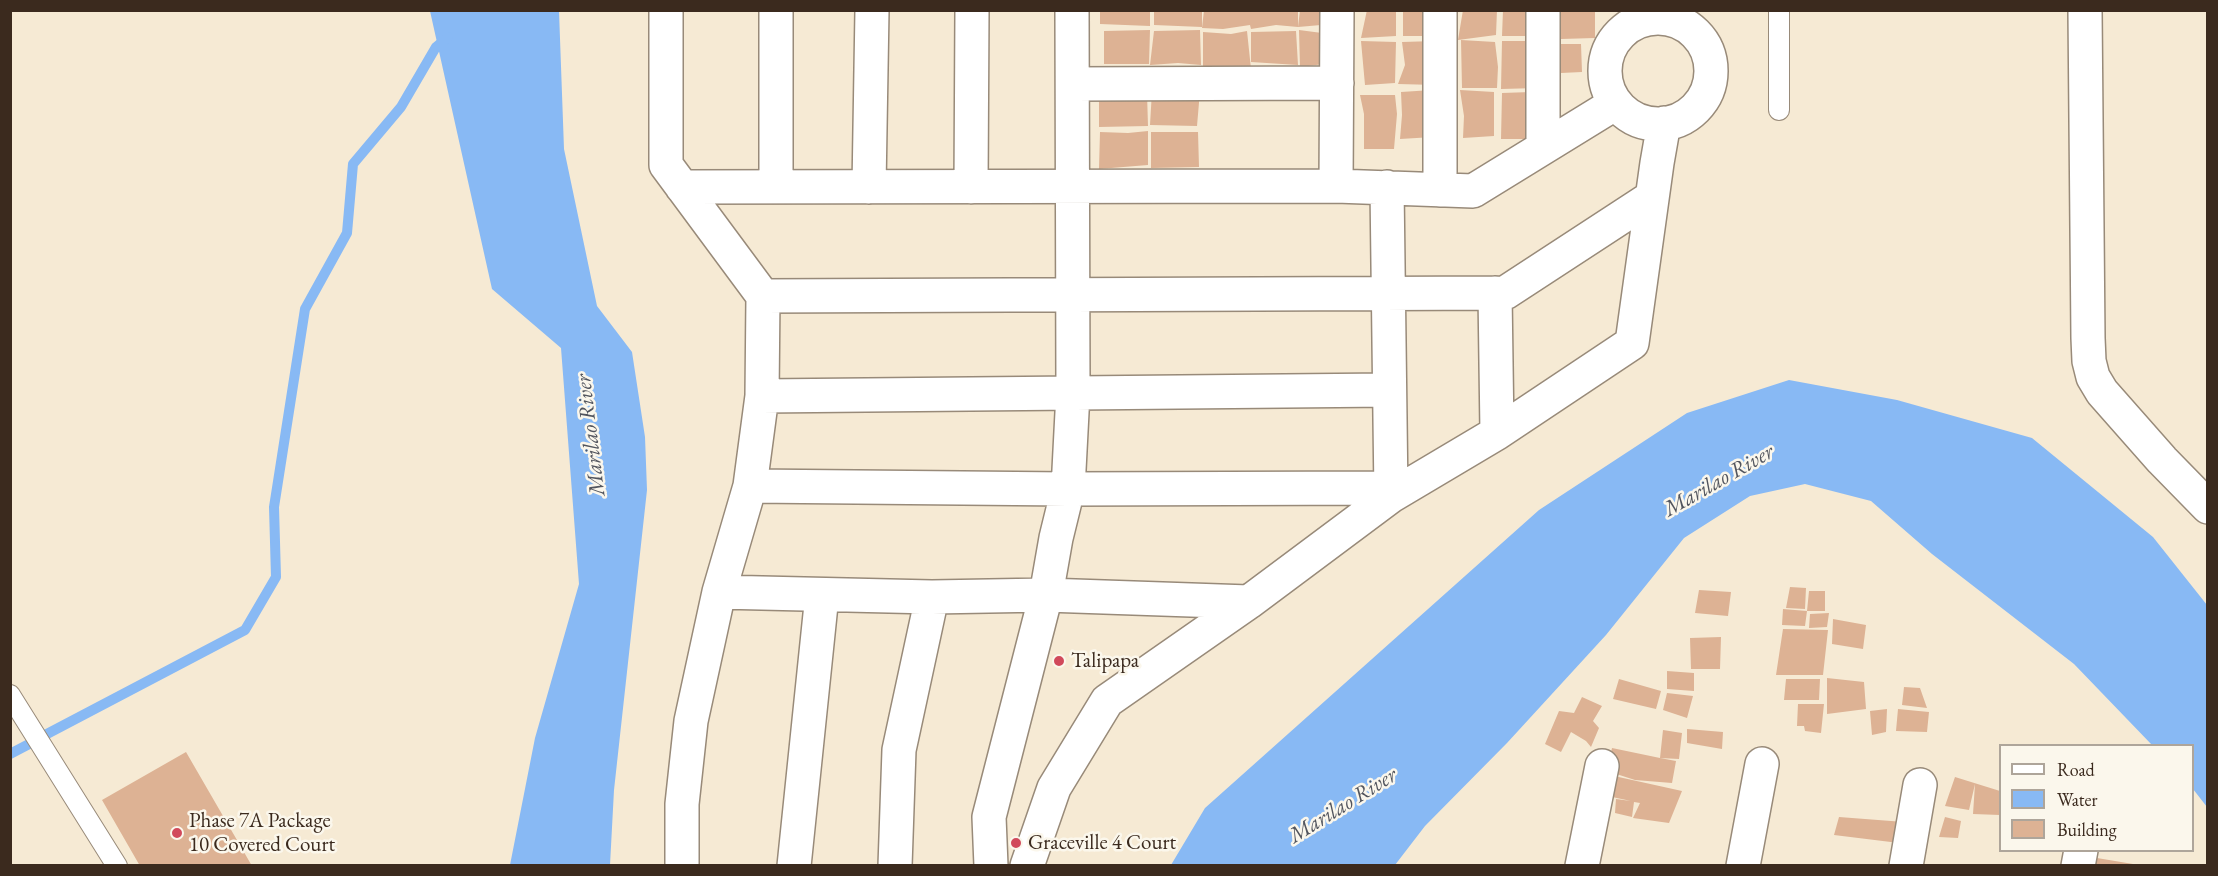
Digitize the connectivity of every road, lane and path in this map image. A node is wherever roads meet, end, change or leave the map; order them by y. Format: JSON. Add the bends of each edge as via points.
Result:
{"nodes":[{"id":1,"x":666,"y":10,"type":"edge"},
{"id":2,"x":776,"y":10,"type":"edge"},
{"id":3,"x":872,"y":10,"type":"edge"},
{"id":4,"x":972,"y":10,"type":"edge"},
{"id":5,"x":1072,"y":10,"type":"edge"},
{"id":6,"x":1337,"y":10,"type":"edge"},
{"id":7,"x":1440,"y":10,"type":"edge"},
{"id":8,"x":1544,"y":10,"type":"edge"},
{"id":9,"x":1779,"y":10,"type":"edge"},
{"id":10,"x":2085,"y":10,"type":"edge"},
{"id":11,"x":1658,"y":14,"type":"edge"},
{"id":12,"x":1337,"y":83,"type":"junction"},
{"id":13,"x":1072,"y":84,"type":"junction"},
{"id":14,"x":1616,"y":103,"type":"junction"},
{"id":15,"x":1779,"y":110,"type":"dead end"},
{"id":16,"x":1664,"y":123,"type":"junction"},
{"id":17,"x":1543,"y":146,"type":"junction"},
{"id":18,"x":1072,"y":186,"type":"junction"},
{"id":19,"x":1336,"y":186,"type":"junction"},
{"id":20,"x":682,"y":187,"type":"junction"},
{"id":21,"x":776,"y":187,"type":"junction"},
{"id":22,"x":869,"y":187,"type":"junction"},
{"id":23,"x":971,"y":187,"type":"junction"},
{"id":24,"x":1387,"y":187,"type":"junction"},
{"id":25,"x":1440,"y":190,"type":"junction"},
{"id":26,"x":1652,"y":197,"type":"junction"},
{"id":27,"x":1388,"y":293,"type":"junction"},
{"id":28,"x":1495,"y":293,"type":"junction"},
{"id":29,"x":1073,"y":294,"type":"junction"},
{"id":30,"x":763,"y":296,"type":"junction"},
{"id":31,"x":1389,"y":390,"type":"junction"},
{"id":32,"x":1073,"y":393,"type":"junction"},
{"id":33,"x":762,"y":396,"type":"junction"},
{"id":34,"x":1497,"y":433,"type":"junction"},
{"id":35,"x":750,"y":486,"type":"junction"},
{"id":36,"x":1068,"y":489,"type":"junction"},
{"id":37,"x":1391,"y":492,"type":"junction"},
{"id":38,"x":2208,"y":507,"type":"edge"},
{"id":39,"x":719,"y":592,"type":"junction"},
{"id":40,"x":822,"y":594,"type":"junction"},
{"id":41,"x":1046,"y":595,"type":"junction"},
{"id":42,"x":932,"y":597,"type":"junction"},
{"id":43,"x":1249,"y":602,"type":"junction"},
{"id":44,"x":10,"y":695,"type":"edge"},
{"id":45,"x":1762,"y":764,"type":"dead end"},
{"id":46,"x":1602,"y":766,"type":"dead end"},
{"id":47,"x":1920,"y":785,"type":"dead end"},
{"id":48,"x":117,"y":866,"type":"edge"},
{"id":49,"x":682,"y":866,"type":"edge"},
{"id":50,"x":794,"y":866,"type":"edge"},
{"id":51,"x":895,"y":866,"type":"edge"},
{"id":52,"x":991,"y":866,"type":"edge"},
{"id":53,"x":1028,"y":866,"type":"edge"},
{"id":54,"x":1582,"y":866,"type":"edge"},
{"id":55,"x":1743,"y":866,"type":"edge"},
{"id":56,"x":1906,"y":866,"type":"edge"}],
"edges":[{"from":1,"to":20,"type":"street","via":[[666,165]]},
{"from":2,"to":21,"type":"street"},
{"from":3,"to":22,"type":"street"},
{"from":4,"to":23,"type":"street"},
{"from":5,"to":13,"type":"street"},
{"from":6,"to":12,"type":"street"},
{"from":7,"to":25,"type":"street"},
{"from":8,"to":17,"type":"street"},
{"from":9,"to":15,"type":"lane"},
{"from":10,"to":38,"type":"street","via":[[2088,338],[2093,377],[2139,435]]},
{"from":11,"to":14,"type":"street","via":[[1630,26],[1610,47],[1605,76]]},
{"from":11,"to":16,"type":"street","via":[[1689,27],[1700,38],[1712,68],[1710,84],[1694,111]]},
{"from":12,"to":13,"type":"street"},
{"from":12,"to":19,"type":"street"},
{"from":13,"to":18,"type":"street"},
{"from":14,"to":16,"type":"street","via":[[1629,116]]},
{"from":14,"to":17,"type":"street"},
{"from":16,"to":26,"type":"street"},
{"from":17,"to":25,"type":"street","via":[[1473,191]]},
{"from":18,"to":19,"type":"street"},
{"from":18,"to":23,"type":"street"},
{"from":18,"to":29,"type":"street"},
{"from":19,"to":24,"type":"street"},
{"from":20,"to":21,"type":"street"},
{"from":20,"to":30,"type":"street"},
{"from":21,"to":22,"type":"street"},
{"from":22,"to":23,"type":"street"},
{"from":24,"to":25,"type":"street"},
{"from":24,"to":27,"type":"street"},
{"from":26,"to":28,"type":"street","via":[[1505,293]]},
{"from":26,"to":34,"type":"street","via":[[1632,343]]},
{"from":27,"to":28,"type":"street"},
{"from":27,"to":29,"type":"street"},
{"from":27,"to":31,"type":"street"},
{"from":28,"to":34,"type":"street"},
{"from":29,"to":30,"type":"street"},
{"from":29,"to":32,"type":"street"},
{"from":30,"to":33,"type":"street"},
{"from":31,"to":32,"type":"street"},
{"from":31,"to":37,"type":"street"},
{"from":32,"to":33,"type":"street"},
{"from":32,"to":36,"type":"street"},
{"from":33,"to":35,"type":"street"},
{"from":34,"to":37,"type":"street"},
{"from":35,"to":36,"type":"street"},
{"from":35,"to":39,"type":"street"},
{"from":36,"to":37,"type":"street"},
{"from":36,"to":41,"type":"street"},
{"from":37,"to":43,"type":"street"},
{"from":39,"to":40,"type":"street"},
{"from":39,"to":49,"type":"street","via":[[691,721],[682,804]]},
{"from":40,"to":42,"type":"street"},
{"from":40,"to":50,"type":"street"},
{"from":41,"to":42,"type":"street"},
{"from":41,"to":43,"type":"street"},
{"from":41,"to":52,"type":"street","via":[[989,817]]},
{"from":42,"to":51,"type":"street","via":[[899,750]]},
{"from":43,"to":53,"type":"street","via":[[1107,701],[1054,788]]},
{"from":44,"to":48,"type":"lane"},
{"from":45,"to":55,"type":"street"},
{"from":46,"to":54,"type":"street"},
{"from":47,"to":56,"type":"street"}]}
